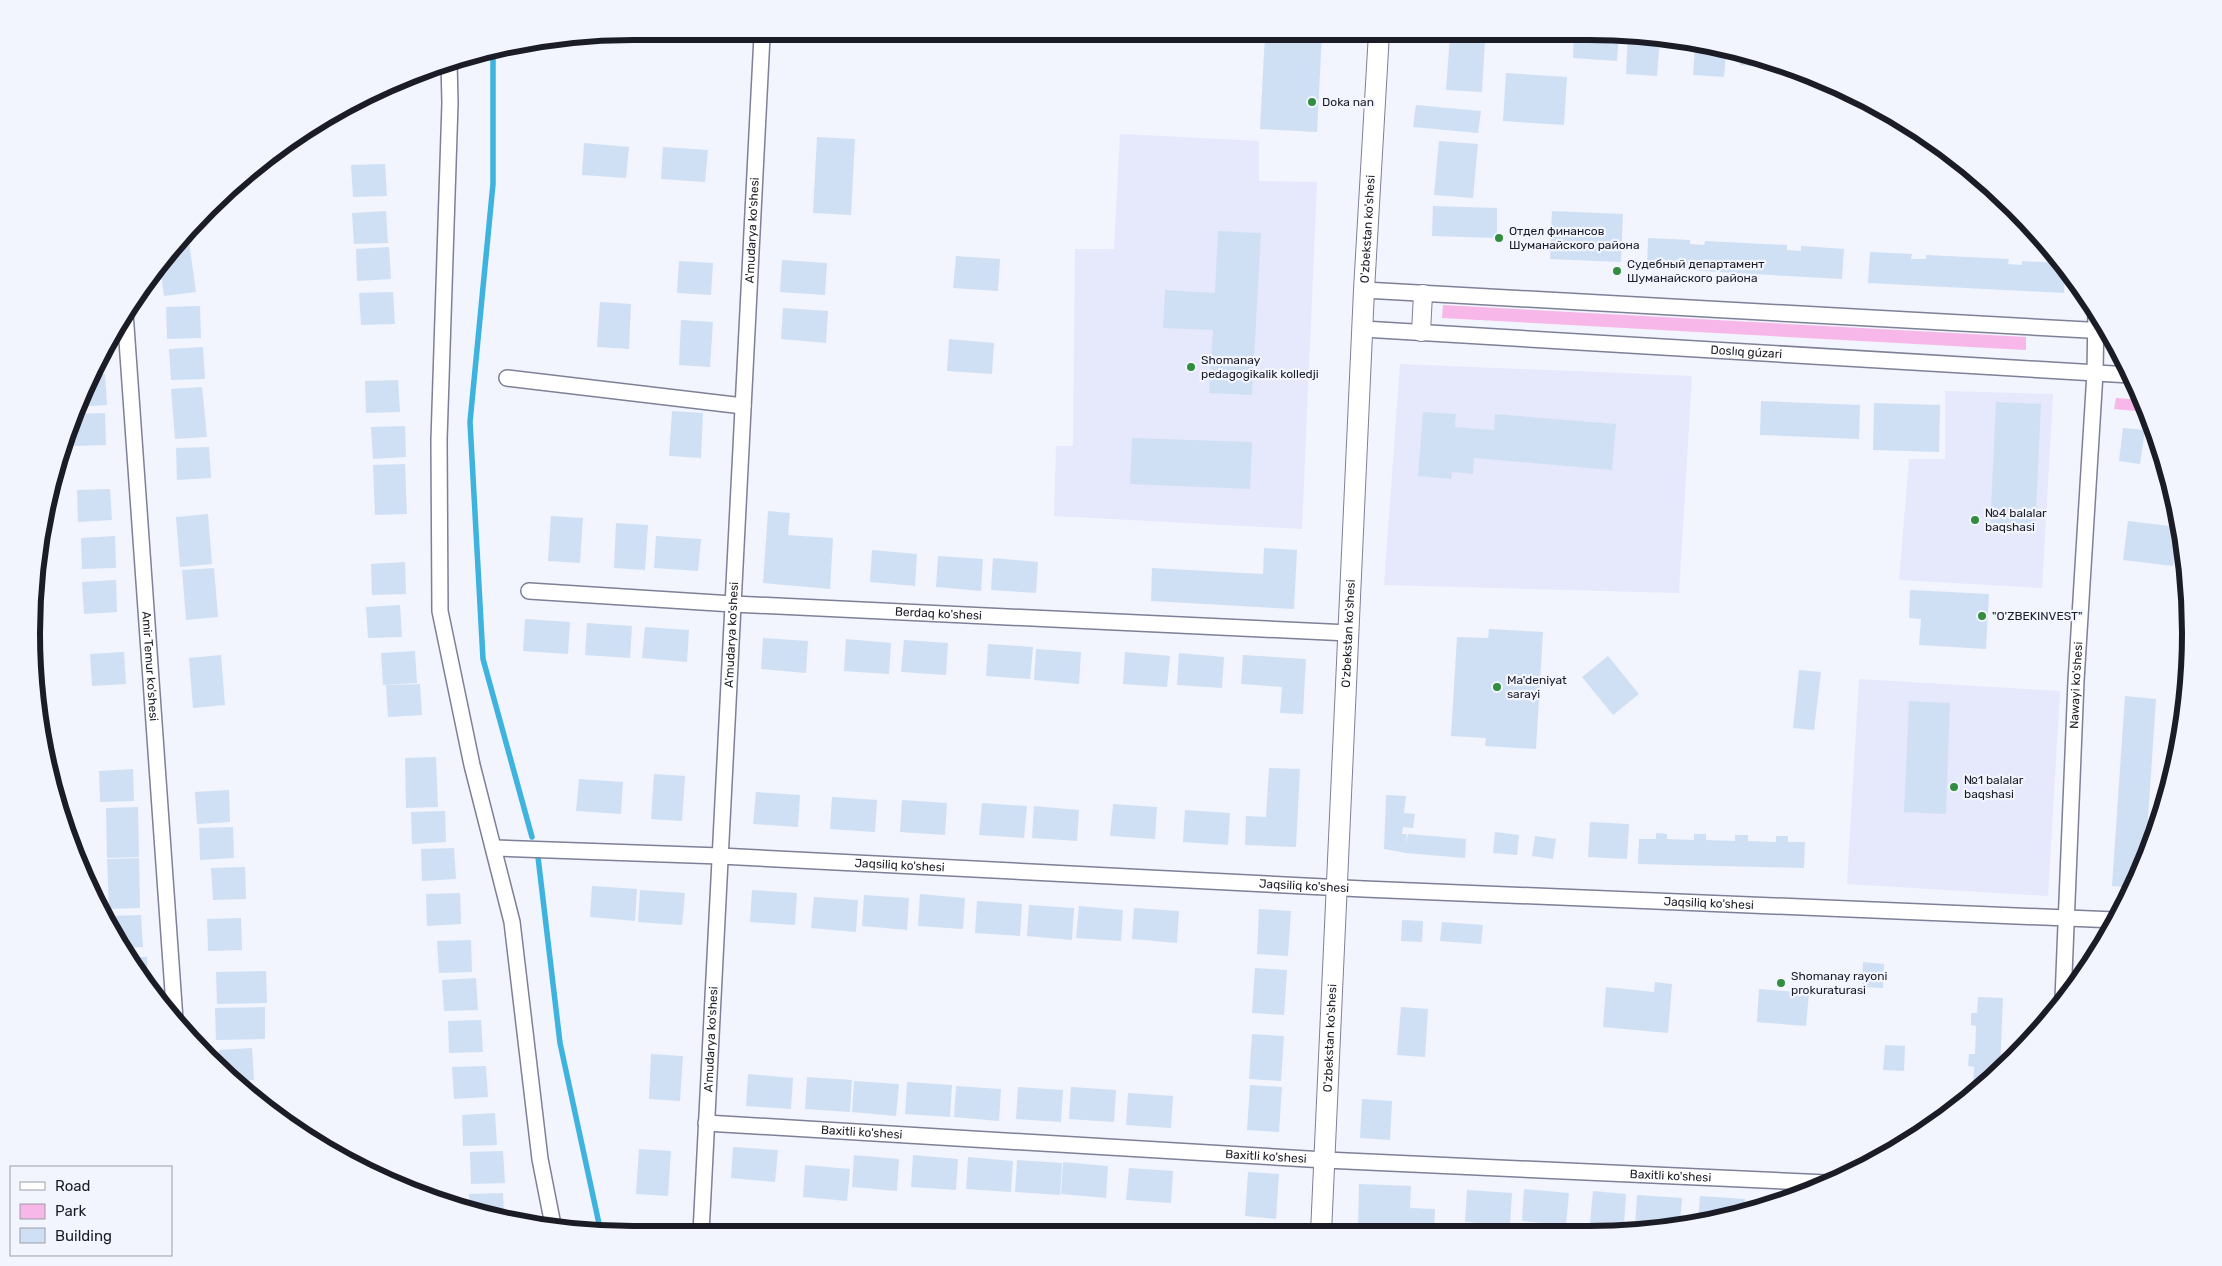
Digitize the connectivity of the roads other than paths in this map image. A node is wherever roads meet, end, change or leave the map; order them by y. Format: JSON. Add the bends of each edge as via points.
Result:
{"nodes":[{"id":1,"x":762,"y":40,"type":"edge"},
{"id":2,"x":1378,"y":40,"type":"edge"},
{"id":3,"x":449,"y":69,"type":"edge"},
{"id":4,"x":1364,"y":290,"type":"junction"},
{"id":5,"x":1423,"y":294,"type":"junction"},
{"id":6,"x":126,"y":325,"type":"edge"},
{"id":7,"x":1363,"y":329,"type":"junction"},
{"id":8,"x":2098,"y":330,"type":"edge"},
{"id":9,"x":1421,"y":332,"type":"junction"},
{"id":10,"x":2101,"y":333,"type":"edge"},
{"id":11,"x":2095,"y":373,"type":"junction"},
{"id":12,"x":2123,"y":375,"type":"edge"},
{"id":13,"x":507,"y":378,"type":"dead end"},
{"id":14,"x":743,"y":406,"type":"junction"},
{"id":15,"x":529,"y":591,"type":"dead end"},
{"id":16,"x":733,"y":604,"type":"junction"},
{"id":17,"x":1348,"y":633,"type":"junction"},
{"id":18,"x":495,"y":848,"type":"junction"},
{"id":19,"x":720,"y":856,"type":"junction"},
{"id":20,"x":1337,"y":887,"type":"junction"},
{"id":21,"x":2067,"y":917,"type":"junction"},
{"id":22,"x":2108,"y":920,"type":"edge"},
{"id":23,"x":2064,"y":988,"type":"edge"},
{"id":24,"x":174,"y":1008,"type":"edge"},
{"id":25,"x":706,"y":1123,"type":"junction"},
{"id":26,"x":1325,"y":1160,"type":"junction"},
{"id":27,"x":1815,"y":1181,"type":"edge"},
{"id":28,"x":552,"y":1220,"type":"edge"},
{"id":29,"x":701,"y":1226,"type":"edge"},
{"id":30,"x":1321,"y":1226,"type":"edge"}],
"edges":[{"from":1,"to":14,"type":"street","name":"A'mudarya ko'shesi"},
{"from":2,"to":4,"type":"main road","name":"O'zbekstan ko'shesi"},
{"from":3,"to":18,"type":"street","via":[[439,440],[440,611],[472,765]]},
{"from":4,"to":5,"type":"street"},
{"from":4,"to":7,"type":"main road","name":"O'zbekstan ko'shesi"},
{"from":5,"to":8,"type":"street"},
{"from":5,"to":9,"type":"street"},
{"from":6,"to":24,"type":"street","name":"Amir Temur ko'shesi"},
{"from":7,"to":9,"type":"street","name":"Doslıq gúzari"},
{"from":7,"to":17,"type":"main road","name":"O'zbekstan ko'shesi"},
{"from":9,"to":11,"type":"street","name":"Doslıq gúzari"},
{"from":10,"to":11,"type":"street","name":"Nawayi ko'shesi"},
{"from":11,"to":12,"type":"street","name":"Doslıq gúzari"},
{"from":11,"to":21,"type":"street","name":"Nawayi ko'shesi","via":[[2076,681]]},
{"from":13,"to":14,"type":"street"},
{"from":14,"to":16,"type":"street","name":"A'mudarya ko'shesi"},
{"from":15,"to":16,"type":"street","name":"Berdaq ko'shesi"},
{"from":16,"to":17,"type":"street","name":"Berdaq ko'shesi"},
{"from":16,"to":19,"type":"street","name":"A'mudarya ko'shesi"},
{"from":17,"to":20,"type":"main road","name":"O'zbekstan ko'shesi"},
{"from":18,"to":19,"type":"street","name":"Jaqsiliq ko'shesi"},
{"from":18,"to":28,"type":"street","via":[[512,922],[540,1159]]},
{"from":19,"to":20,"type":"street","name":"Jaqsiliq ko'shesi"},
{"from":19,"to":25,"type":"street","name":"A'mudarya ko'shesi"},
{"from":20,"to":21,"type":"street","name":"Jaqsiliq ko'shesi"},
{"from":20,"to":26,"type":"main road","name":"O'zbekstan ko'shesi"},
{"from":21,"to":22,"type":"street","name":"Jaqsiliq ko'shesi"},
{"from":21,"to":23,"type":"street","name":"Nawayi ko'shesi"},
{"from":25,"to":26,"type":"street","name":"Baxitli ko'shesi"},
{"from":25,"to":29,"type":"street","name":"A'mudarya ko'shesi"},
{"from":26,"to":27,"type":"street","name":"Baxitli ko'shesi"},
{"from":26,"to":30,"type":"main road","name":"O'zbekstan ko'shesi"}]}
